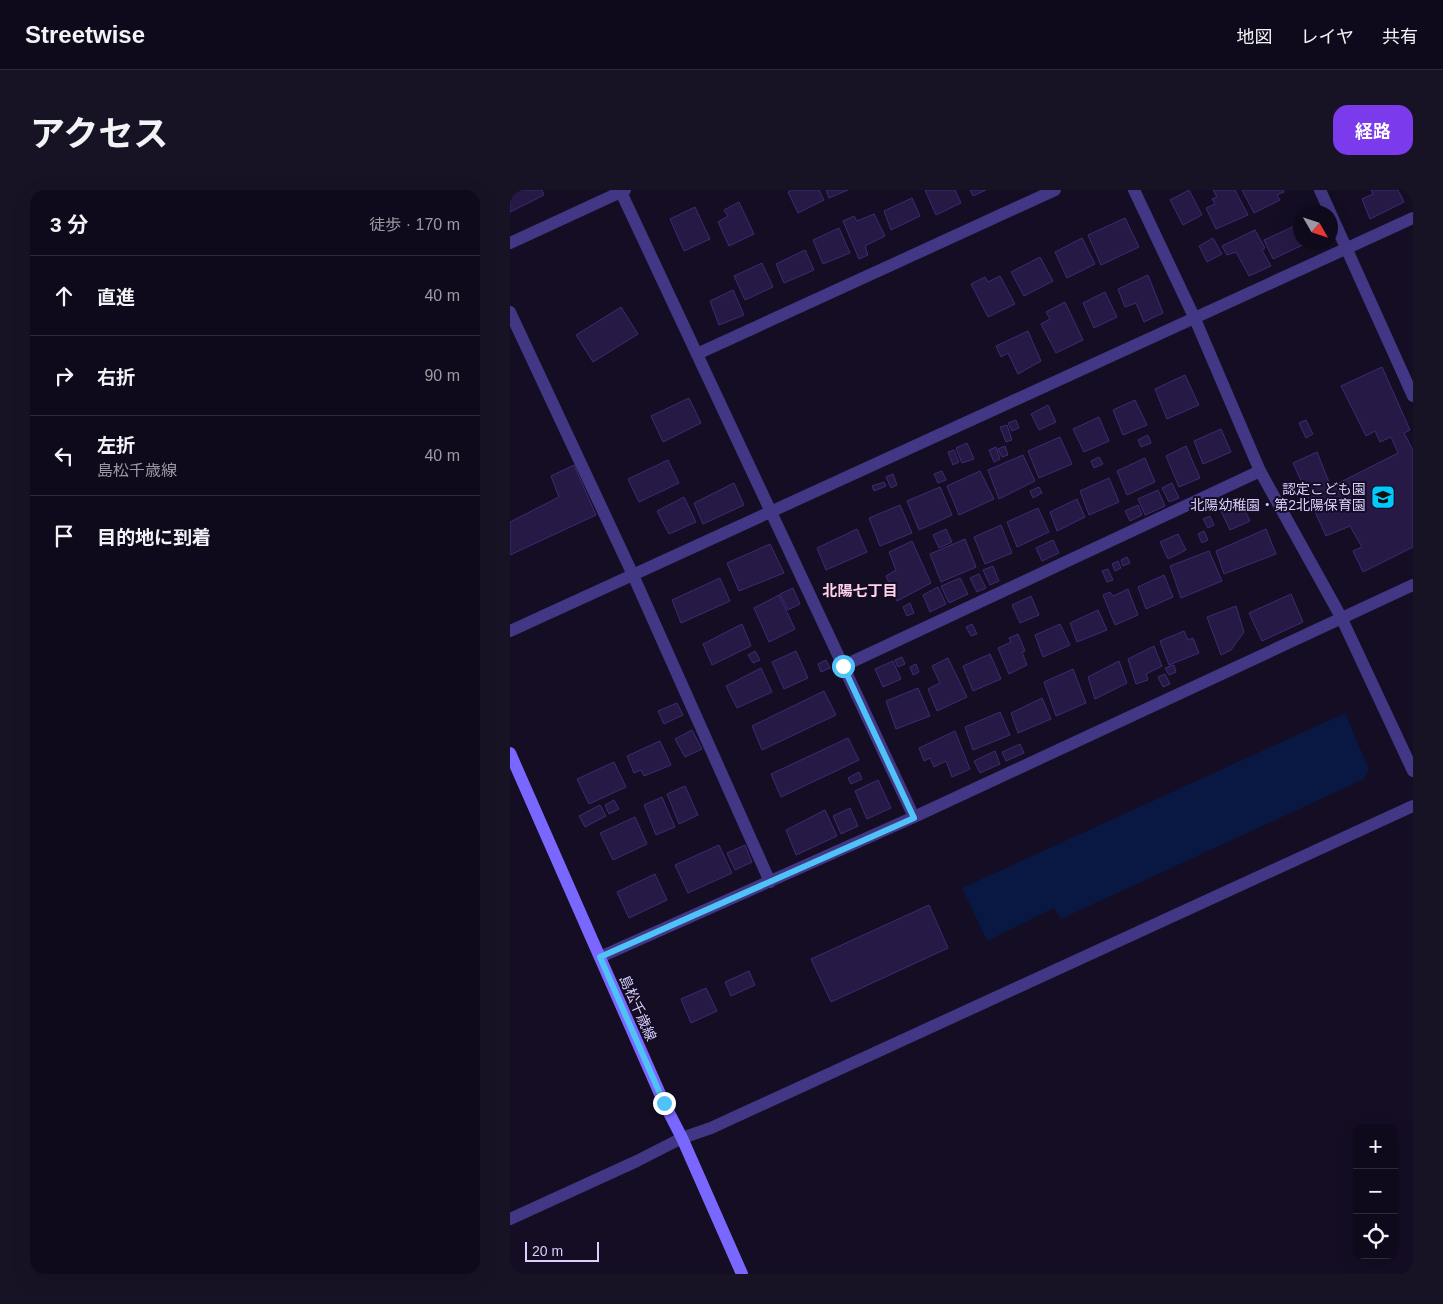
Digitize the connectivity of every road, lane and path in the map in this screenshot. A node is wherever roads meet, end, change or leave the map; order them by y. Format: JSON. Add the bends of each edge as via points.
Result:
{"nodes":[{"id":1,"x":1055,"y":190,"type":"edge"},
{"id":2,"x":1134,"y":190,"type":"edge"},
{"id":3,"x":1320,"y":190,"type":"edge"},
{"id":4,"x":622,"y":191,"type":"edge"},
{"id":5,"x":1413,"y":218,"type":"edge"},
{"id":6,"x":510,"y":243,"type":"edge"},
{"id":7,"x":1348,"y":248,"type":"junction"},
{"id":8,"x":510,"y":312,"type":"edge"},
{"id":9,"x":1195,"y":319,"type":"junction"},
{"id":10,"x":697,"y":354,"type":"junction"},
{"id":11,"x":1413,"y":396,"type":"edge"},
{"id":12,"x":1260,"y":471,"type":"junction"},
{"id":13,"x":771,"y":512,"type":"junction"},
{"id":14,"x":632,"y":575,"type":"junction"},
{"id":15,"x":1413,"y":585,"type":"edge"},
{"id":16,"x":1341,"y":618,"type":"junction"},
{"id":17,"x":510,"y":631,"type":"edge"},
{"id":18,"x":843,"y":666,"type":"junction"},
{"id":19,"x":510,"y":753,"type":"edge"},
{"id":20,"x":1413,"y":771,"type":"edge"},
{"id":21,"x":1413,"y":806,"type":"edge"},
{"id":22,"x":914,"y":818,"type":"junction"},
{"id":23,"x":770,"y":882,"type":"junction"},
{"id":24,"x":600,"y":957,"type":"junction"},
{"id":25,"x":682,"y":1138,"type":"junction"},
{"id":26,"x":510,"y":1219,"type":"edge"},
{"id":27,"x":742,"y":1274,"type":"edge"}],
"edges":[{"from":1,"to":10,"type":"street"},
{"from":2,"to":9,"type":"street"},
{"from":3,"to":7,"type":"street"},
{"from":4,"to":6,"type":"street"},
{"from":4,"to":10,"type":"street"},
{"from":5,"to":7,"type":"street"},
{"from":7,"to":9,"type":"street"},
{"from":7,"to":11,"type":"street"},
{"from":8,"to":14,"type":"street"},
{"from":9,"to":12,"type":"street"},
{"from":9,"to":13,"type":"street"},
{"from":10,"to":13,"type":"street"},
{"from":12,"to":16,"type":"street"},
{"from":12,"to":18,"type":"street"},
{"from":13,"to":14,"type":"street"},
{"from":13,"to":18,"type":"street"},
{"from":14,"to":17,"type":"street"},
{"from":14,"to":23,"type":"street"},
{"from":15,"to":16,"type":"street"},
{"from":16,"to":20,"type":"street"},
{"from":16,"to":22,"type":"street"},
{"from":18,"to":22,"type":"street"},
{"from":19,"to":24,"type":"main road","name":"島松千歳線"},
{"from":21,"to":25,"type":"street","via":[[711,1128]]},
{"from":22,"to":23,"type":"street"},
{"from":23,"to":24,"type":"street"},
{"from":24,"to":25,"type":"main road","name":"島松千歳線"},
{"from":25,"to":26,"type":"street"},
{"from":25,"to":27,"type":"main road","name":"島松千歳線"}]}
